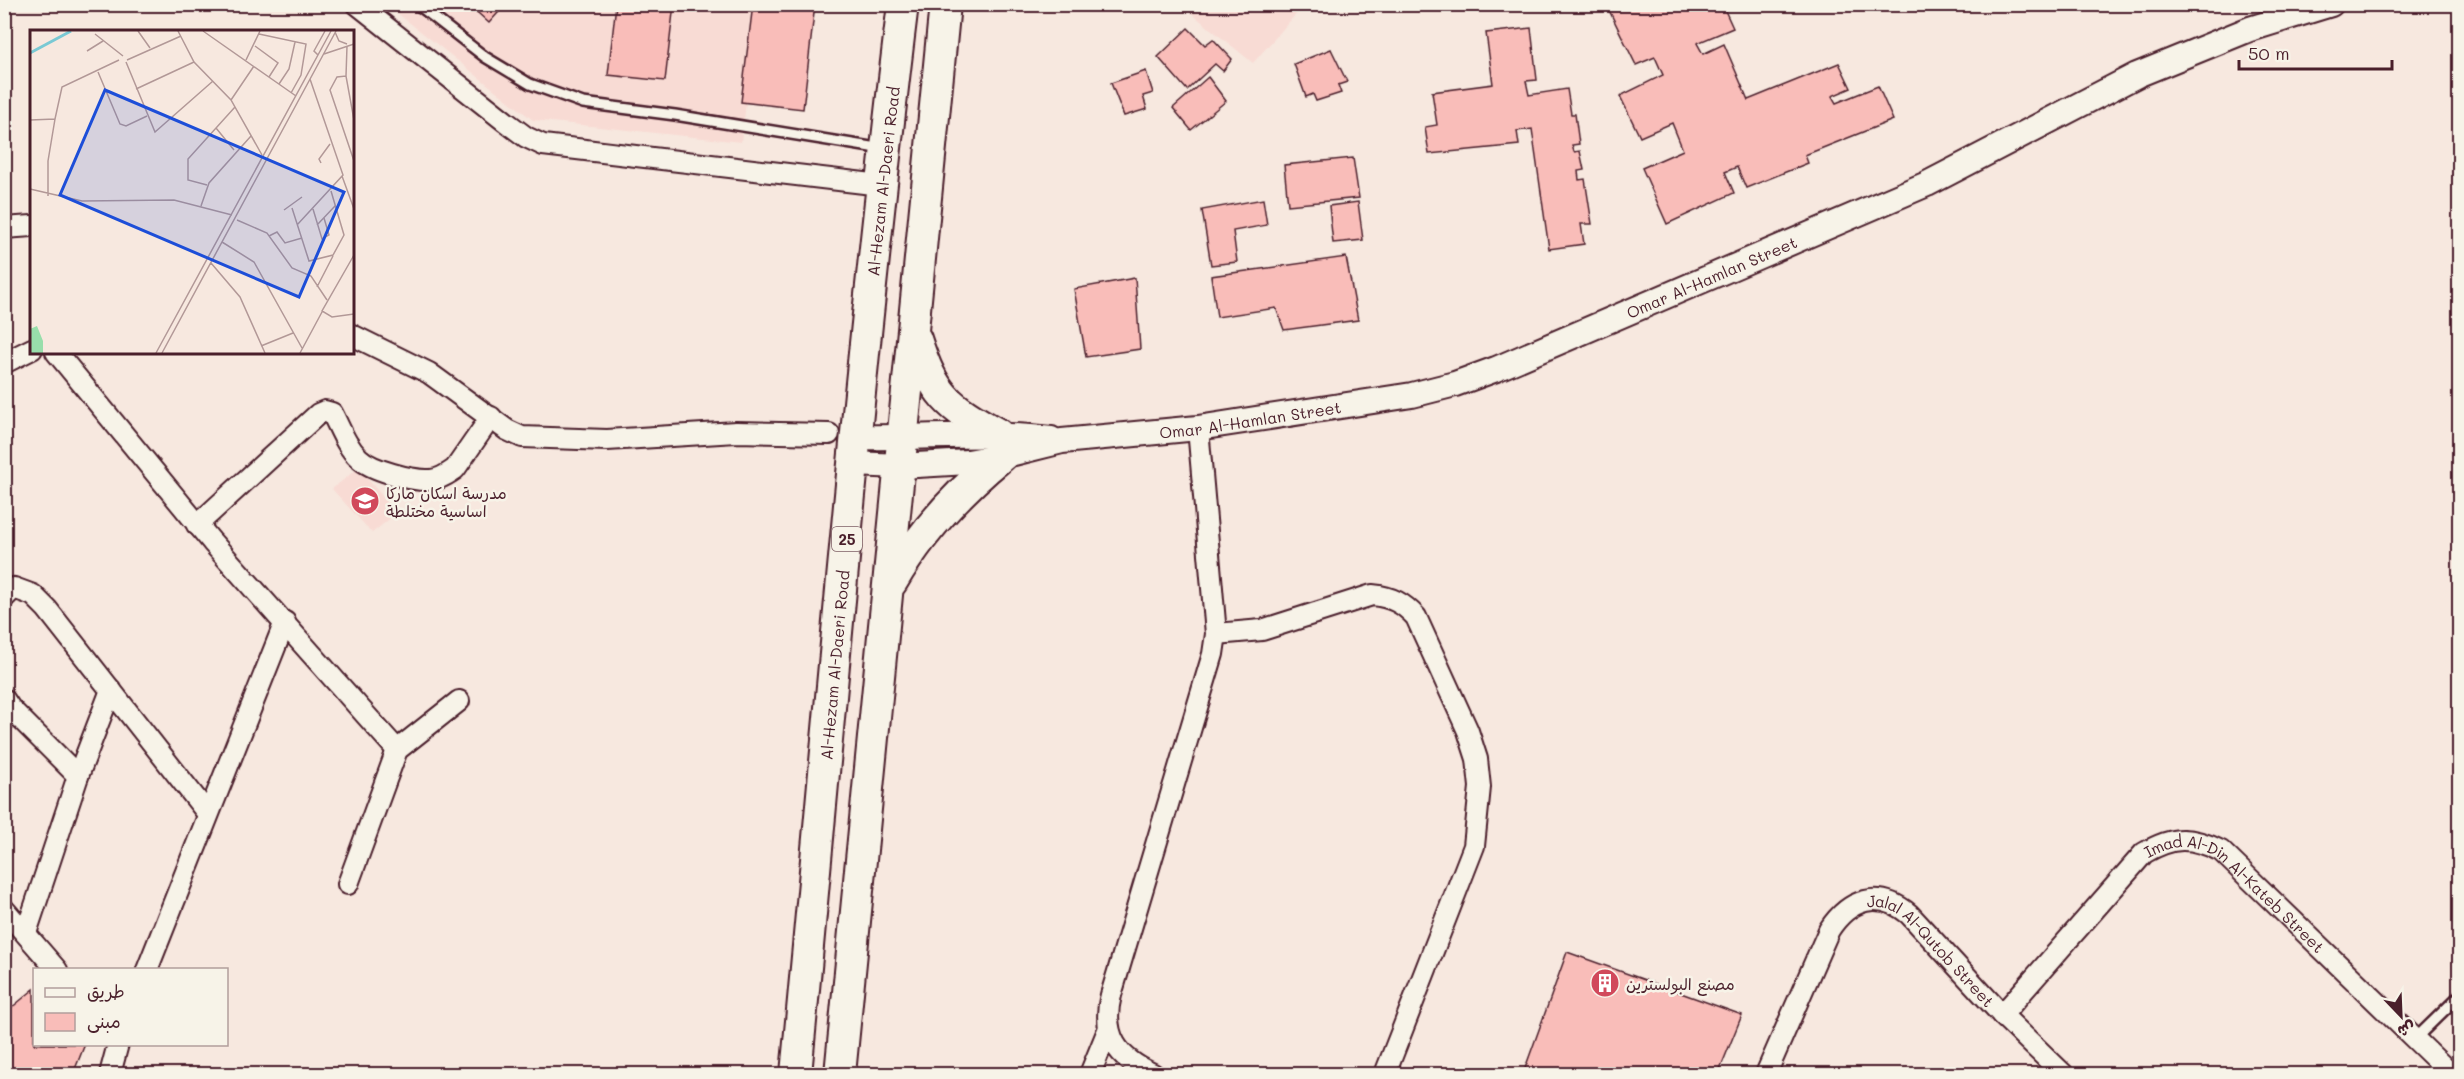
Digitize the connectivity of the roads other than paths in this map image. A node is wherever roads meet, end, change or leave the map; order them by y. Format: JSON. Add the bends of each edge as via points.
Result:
{"nodes":[{"id":1,"x":357,"y":4,"type":"edge"},
{"id":2,"x":417,"y":4,"type":"edge"},
{"id":3,"x":903,"y":4,"type":"edge"},
{"id":4,"x":945,"y":4,"type":"edge"},
{"id":5,"x":2331,"y":4,"type":"edge"},
{"id":6,"x":885,"y":150,"type":"junction"},
{"id":7,"x":881,"y":185,"type":"junction"},
{"id":8,"x":30,"y":226,"type":"edge"},
{"id":9,"x":4,"y":228,"type":"edge"},
{"id":10,"x":913,"y":332,"type":"junction"},
{"id":11,"x":354,"y":336,"type":"edge"},
{"id":12,"x":30,"y":350,"type":"edge"},
{"id":13,"x":58,"y":354,"type":"edge"},
{"id":14,"x":4,"y":363,"type":"edge"},
{"id":15,"x":491,"y":417,"type":"junction"},
{"id":16,"x":1198,"y":428,"type":"junction"},
{"id":17,"x":846,"y":445,"type":"junction"},
{"id":18,"x":1000,"y":445,"type":"junction"},
{"id":19,"x":901,"y":452,"type":"junction"},
{"id":20,"x":197,"y":525,"type":"junction"},
{"id":21,"x":889,"y":587,"type":"junction"},
{"id":22,"x":4,"y":598,"type":"edge"},
{"id":23,"x":285,"y":622,"type":"junction"},
{"id":24,"x":1216,"y":634,"type":"junction"},
{"id":25,"x":111,"y":690,"type":"junction"},
{"id":26,"x":4,"y":699,"type":"edge"},
{"id":27,"x":459,"y":701,"type":"dead end"},
{"id":28,"x":397,"y":750,"type":"junction"},
{"id":29,"x":78,"y":776,"type":"junction"},
{"id":30,"x":208,"y":814,"type":"junction"},
{"id":31,"x":348,"y":884,"type":"dead end"},
{"id":32,"x":4,"y":909,"type":"edge"},
{"id":33,"x":26,"y":933,"type":"junction"},
{"id":34,"x":56,"y":968,"type":"edge"},
{"id":35,"x":147,"y":968,"type":"edge"},
{"id":36,"x":2460,"y":995,"type":"edge"},
{"id":37,"x":2002,"y":1015,"type":"junction"},
{"id":38,"x":1108,"y":1030,"type":"junction"},
{"id":39,"x":2415,"y":1039,"type":"junction"},
{"id":40,"x":117,"y":1046,"type":"edge"},
{"id":41,"x":110,"y":1074,"type":"edge"},
{"id":42,"x":796,"y":1074,"type":"edge"},
{"id":43,"x":840,"y":1074,"type":"edge"},
{"id":44,"x":1090,"y":1074,"type":"edge"},
{"id":45,"x":1153,"y":1074,"type":"edge"},
{"id":46,"x":1385,"y":1074,"type":"edge"},
{"id":47,"x":1766,"y":1074,"type":"edge"},
{"id":48,"x":2063,"y":1074,"type":"edge"},
{"id":49,"x":2451,"y":1074,"type":"edge"}],
"edges":[{"from":1,"to":7,"type":"street","via":[[506,122],[543,145]]},
{"from":2,"to":6,"type":"lane","via":[[485,57],[530,84],[583,103]]},
{"from":3,"to":6,"type":"main road","name":"Al-Hezam Al-Daeri Road","number":"25"},
{"from":4,"to":10,"type":"main road"},
{"from":5,"to":16,"type":"street","name":"Omar Al-Hamlan Street","via":[[2250,29],[2136,75],[1926,184],[1496,369],[1412,395]]},
{"from":6,"to":7,"type":"main road","name":"Al-Hezam Al-Daeri Road","number":"25"},
{"from":7,"to":17,"type":"main road","name":"Al-Hezam Al-Daeri Road","number":"25"},
{"from":8,"to":9,"type":"street"},
{"from":10,"to":18,"type":"main road","via":[[926,371],[941,395]]},
{"from":10,"to":19,"type":"main road"},
{"from":11,"to":15,"type":"street","via":[[429,374]]},
{"from":12,"to":14,"type":"street"},
{"from":13,"to":20,"type":"street"},
{"from":15,"to":17,"type":"street","via":[[507,430],[532,437],[607,440],[736,432]]},
{"from":15,"to":20,"type":"street","via":[[455,469],[430,481],[377,469],[359,459],[332,413],[325,411]]},
{"from":16,"to":18,"type":"street","name":"Omar Al-Hamlan Street"},
{"from":16,"to":24,"type":"street"},
{"from":17,"to":19,"type":"street","name":"Omar Al-Hamlan Street"},
{"from":17,"to":42,"type":"main road","name":"Al-Hezam Al-Daeri Road","number":"25"},
{"from":18,"to":19,"type":"street","name":"Omar Al-Hamlan Street","via":[[945,464]]},
{"from":18,"to":21,"type":"main road","via":[[938,515]]},
{"from":19,"to":21,"type":"main road"},
{"from":20,"to":23,"type":"street"},
{"from":21,"to":43,"type":"main road"},
{"from":22,"to":25,"type":"street","via":[[14,588],[33,595]]},
{"from":23,"to":28,"type":"street"},
{"from":23,"to":30,"type":"street"},
{"from":24,"to":38,"type":"street","via":[[1111,995]]},
{"from":24,"to":46,"type":"street","via":[[1262,630],[1372,595],[1388,597],[1404,604],[1416,617],[1468,731],[1480,787],[1474,846]]},
{"from":25,"to":29,"type":"street"},
{"from":25,"to":30,"type":"street"},
{"from":26,"to":29,"type":"street"},
{"from":27,"to":28,"type":"street"},
{"from":28,"to":31,"type":"street"},
{"from":29,"to":33,"type":"street"},
{"from":30,"to":35,"type":"street"},
{"from":32,"to":33,"type":"street"},
{"from":33,"to":34,"type":"street"},
{"from":36,"to":39,"type":"lane"},
{"from":37,"to":39,"type":"street","name":"Imad Al-Din Al-Kateb Street","via":[[2145,853],[2162,843],[2183,839],[2203,842],[2221,851]]},
{"from":37,"to":47,"type":"street","name":"Jalal Al-Qutob Street","via":[[1897,904],[1884,900],[1859,902],[1837,917],[1829,930]]},
{"from":37,"to":48,"type":"street","name":"Jalal Al-Qutob Street"},
{"from":38,"to":44,"type":"street"},
{"from":38,"to":45,"type":"street","via":[[1130,1061]]},
{"from":39,"to":49,"type":"street","name":"Imad Al-Din Al-Kateb Street"},
{"from":40,"to":41,"type":"street"}]}
